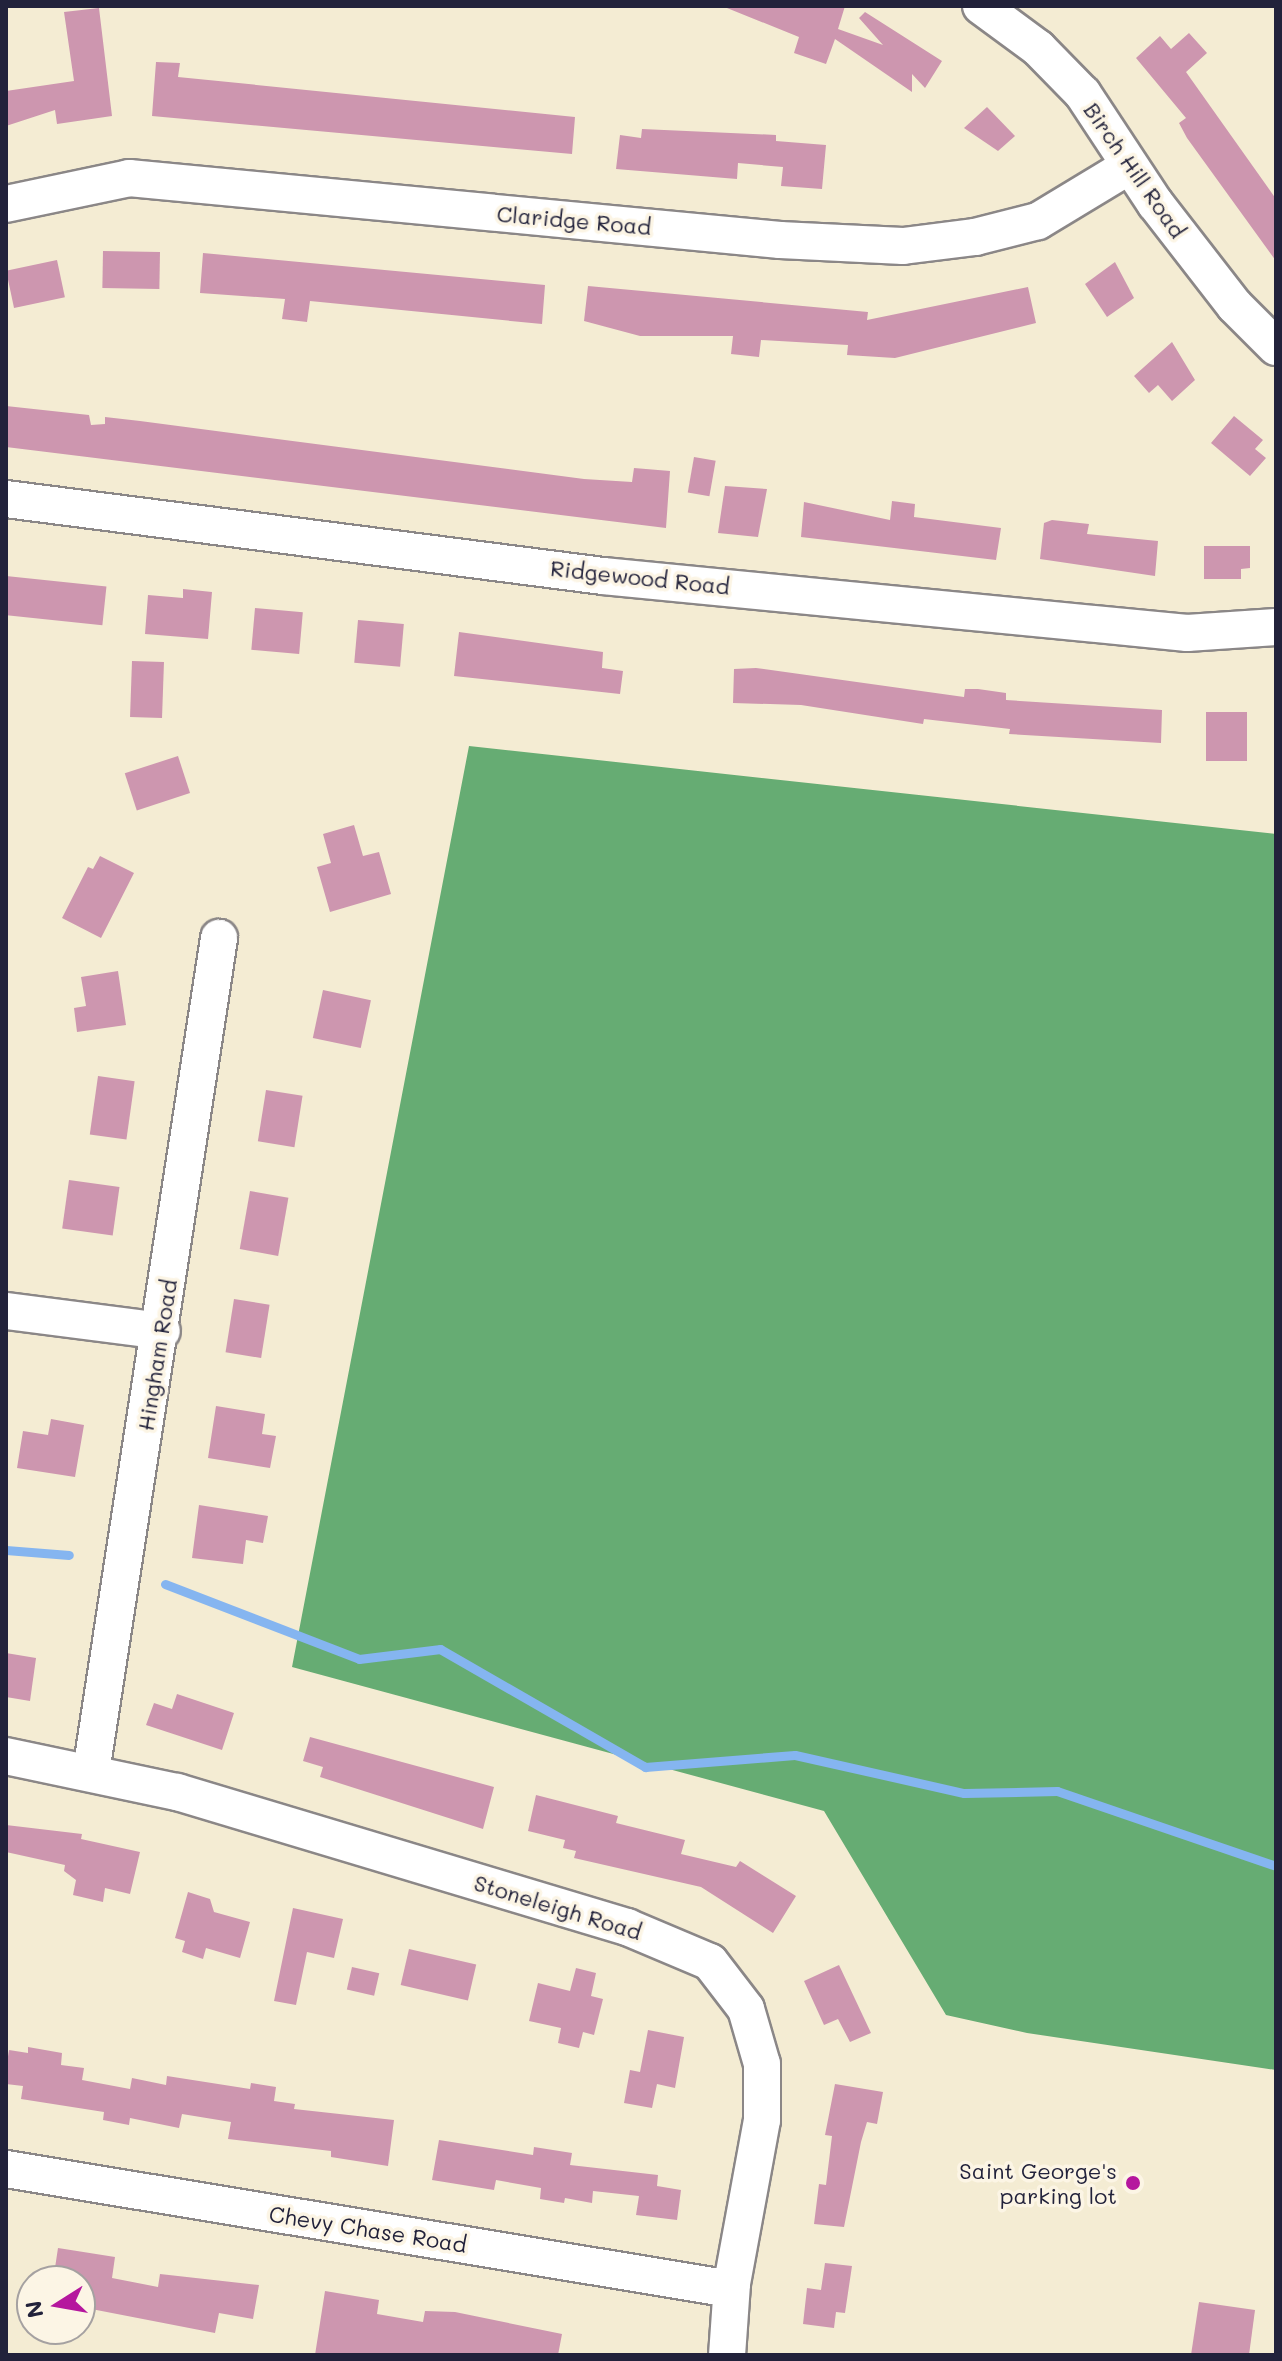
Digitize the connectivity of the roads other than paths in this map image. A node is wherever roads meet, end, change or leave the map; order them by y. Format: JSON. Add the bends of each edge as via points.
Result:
{"nodes":[{"id":1,"x":981,"y":6,"type":"edge"},
{"id":2,"x":1129,"y":166,"type":"junction"},
{"id":3,"x":6,"y":204,"type":"edge"},
{"id":4,"x":1276,"y":347,"type":"edge"},
{"id":5,"x":6,"y":499,"type":"edge"},
{"id":6,"x":1276,"y":627,"type":"edge"},
{"id":7,"x":219,"y":938,"type":"dead end"},
{"id":8,"x":6,"y":1311,"type":"edge"},
{"id":9,"x":162,"y":1331,"type":"junction"},
{"id":10,"x":6,"y":1756,"type":"edge"},
{"id":11,"x":91,"y":1772,"type":"junction"},
{"id":12,"x":6,"y":2169,"type":"edge"},
{"id":13,"x":731,"y":2289,"type":"junction"},
{"id":14,"x":727,"y":2355,"type":"edge"}],
"edges":[{"from":1,"to":2,"type":"street","name":"Birch Hill Road","via":[[1038,48],[1083,94]]},
{"from":2,"to":3,"type":"street","name":"Claridge Road","via":[[1038,221],[975,237],[903,246],[780,240],[129,178]]},
{"from":2,"to":4,"type":"street","name":"Birch Hill Road","via":[[1235,306]]},
{"from":5,"to":6,"type":"street","name":"Ridgewood Road","via":[[603,576],[1187,633]]},
{"from":7,"to":9,"type":"street","name":"Hingham Road"},
{"from":8,"to":9,"type":"street"},
{"from":9,"to":11,"type":"street","name":"Hingham Road"},
{"from":10,"to":11,"type":"street","name":"Stoneleigh Road"},
{"from":11,"to":13,"type":"street","name":"Stoneleigh Road","via":[[177,1792],[627,1927],[710,1962],[746,2009],[762,2064],[762,2120]]},
{"from":12,"to":13,"type":"street","name":"Chevy Chase Road"},
{"from":13,"to":14,"type":"street","name":"Stoneleigh Road"}]}
